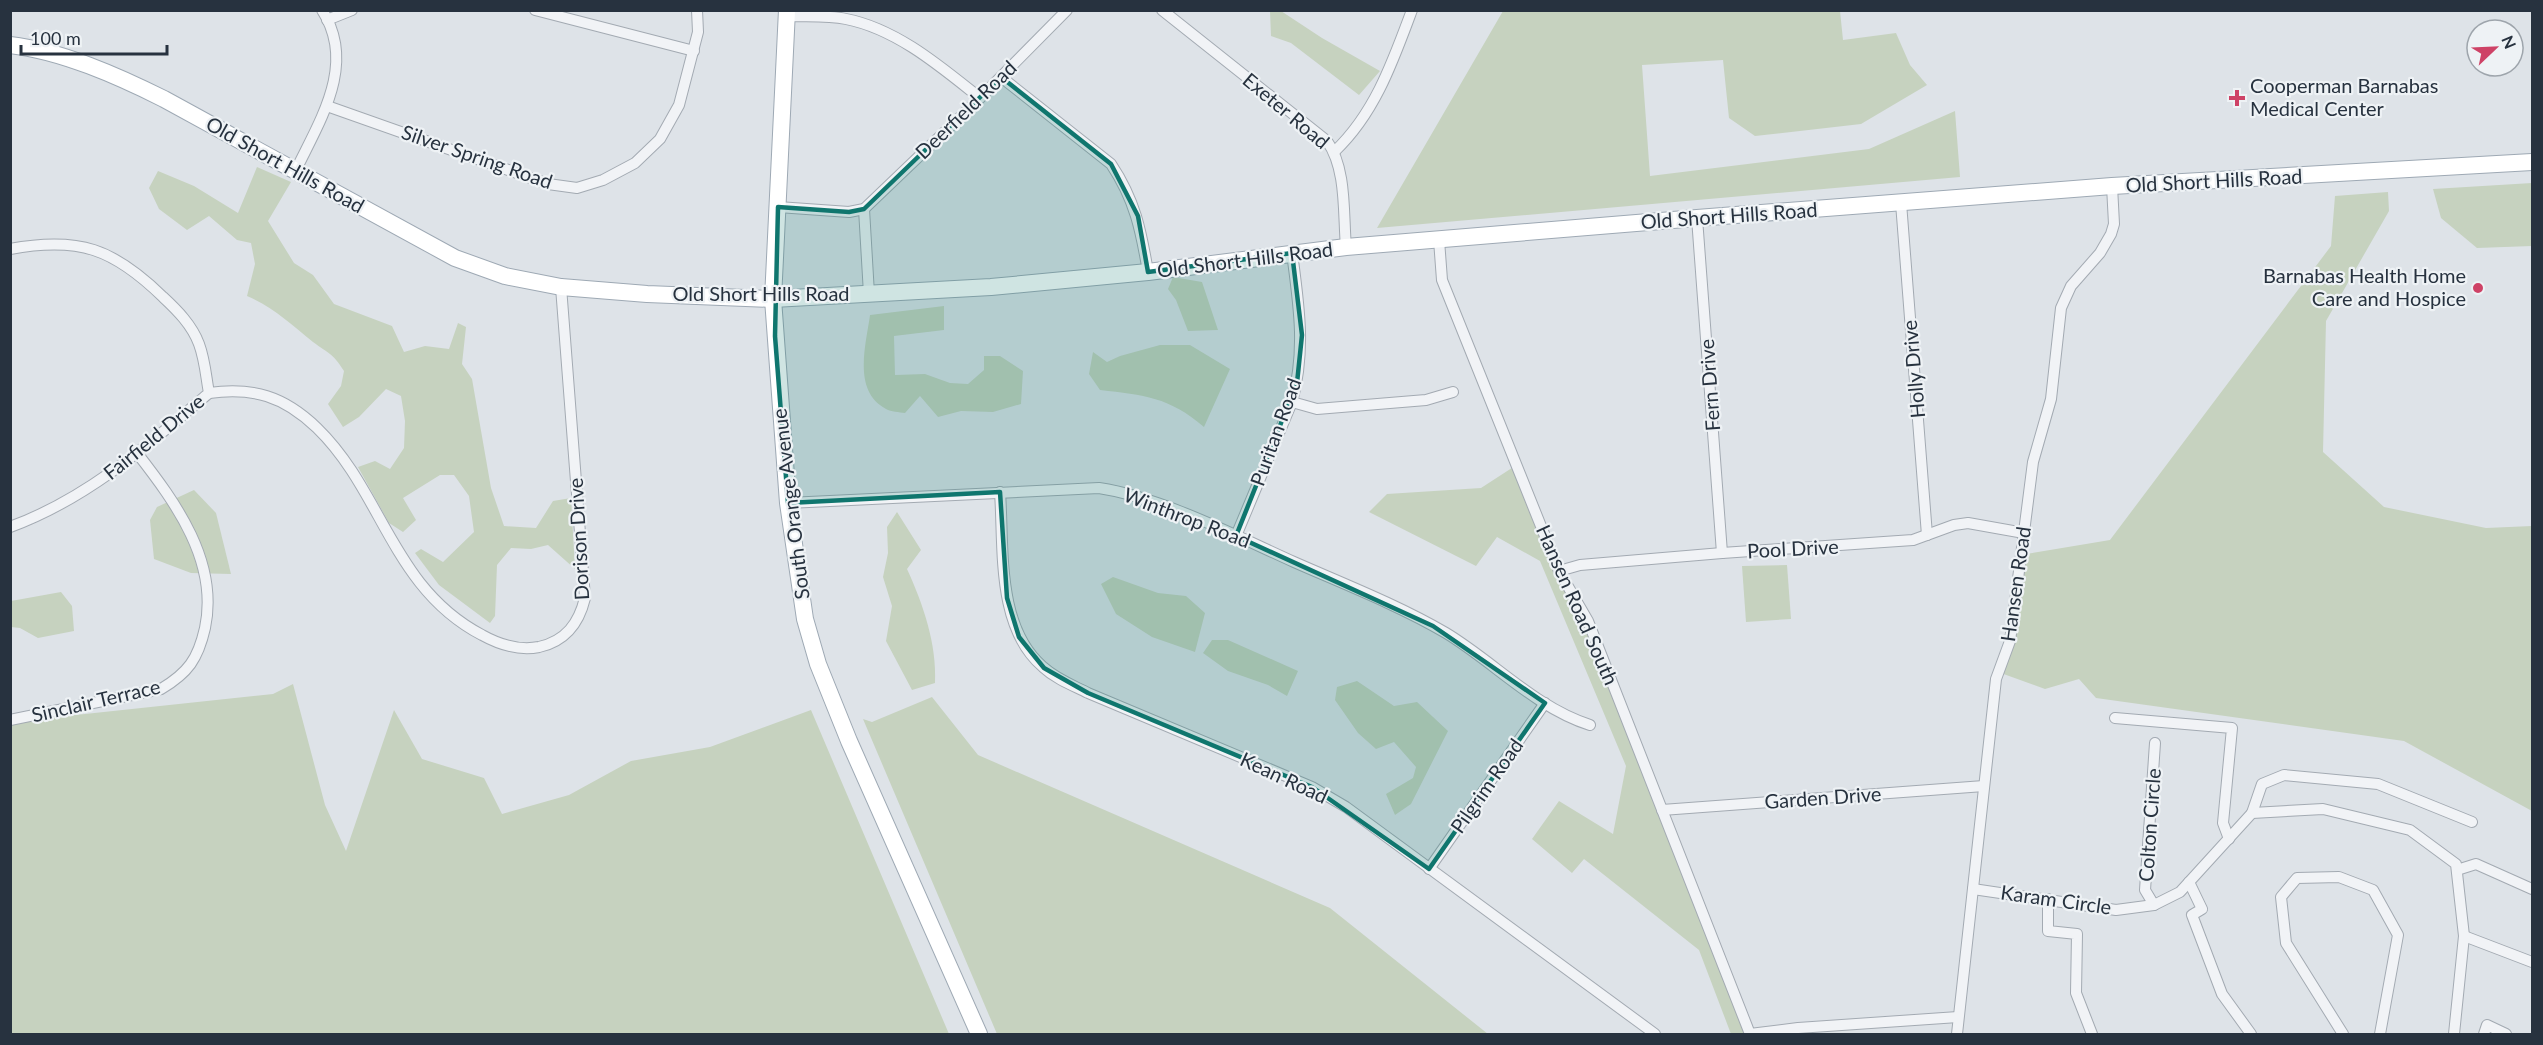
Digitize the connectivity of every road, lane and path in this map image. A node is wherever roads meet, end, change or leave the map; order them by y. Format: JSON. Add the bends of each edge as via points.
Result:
{"nodes":[{"id":1,"x":352,"y":10,"type":"edge"},
{"id":2,"x":535,"y":10,"type":"edge"},
{"id":3,"x":697,"y":10,"type":"edge"},
{"id":4,"x":1067,"y":10,"type":"edge"},
{"id":5,"x":1162,"y":10,"type":"edge"},
{"id":6,"x":1412,"y":10,"type":"edge"},
{"id":7,"x":786,"y":13,"type":"edge"},
{"id":8,"x":325,"y":15,"type":"edge"},
{"id":9,"x":10,"y":45,"type":"edge"},
{"id":10,"x":694,"y":51,"type":"junction"},
{"id":11,"x":1001,"y":77,"type":"junction"},
{"id":12,"x":981,"y":98,"type":"junction"},
{"id":13,"x":327,"y":105,"type":"junction"},
{"id":14,"x":1335,"y":151,"type":"junction"},
{"id":15,"x":2532,"y":162,"type":"edge"},
{"id":16,"x":296,"y":170,"type":"junction"},
{"id":17,"x":2112,"y":186,"type":"junction"},
{"id":18,"x":1901,"y":203,"type":"junction"},
{"id":19,"x":778,"y":207,"type":"junction"},
{"id":20,"x":864,"y":209,"type":"junction"},
{"id":21,"x":1697,"y":218,"type":"junction"},
{"id":22,"x":1439,"y":240,"type":"junction"},
{"id":23,"x":1346,"y":247,"type":"junction"},
{"id":24,"x":10,"y":249,"type":"edge"},
{"id":25,"x":1292,"y":253,"type":"junction"},
{"id":26,"x":1148,"y":272,"type":"junction"},
{"id":27,"x":561,"y":287,"type":"junction"},
{"id":28,"x":869,"y":294,"type":"junction"},
{"id":29,"x":773,"y":298,"type":"junction"},
{"id":30,"x":1453,"y":392,"type":"dead end"},
{"id":31,"x":209,"y":393,"type":"junction"},
{"id":32,"x":1292,"y":402,"type":"junction"},
{"id":33,"x":137,"y":453,"type":"junction"},
{"id":34,"x":1000,"y":492,"type":"junction"},
{"id":35,"x":788,"y":503,"type":"junction"},
{"id":36,"x":10,"y":527,"type":"edge"},
{"id":37,"x":2024,"y":533,"type":"junction"},
{"id":38,"x":1927,"y":534,"type":"junction"},
{"id":39,"x":1236,"y":536,"type":"junction"},
{"id":40,"x":1722,"y":553,"type":"junction"},
{"id":41,"x":1559,"y":571,"type":"junction"},
{"id":42,"x":1545,"y":703,"type":"junction"},
{"id":43,"x":2115,"y":718,"type":"dead end"},
{"id":44,"x":10,"y":720,"type":"edge"},
{"id":45,"x":1590,"y":725,"type":"dead end"},
{"id":46,"x":2155,"y":743,"type":"dead end"},
{"id":47,"x":1984,"y":786,"type":"junction"},
{"id":48,"x":1662,"y":810,"type":"junction"},
{"id":49,"x":2252,"y":813,"type":"junction"},
{"id":50,"x":2472,"y":822,"type":"dead end"},
{"id":51,"x":2229,"y":839,"type":"junction"},
{"id":52,"x":1429,"y":869,"type":"junction"},
{"id":53,"x":2457,"y":870,"type":"junction"},
{"id":54,"x":2189,"y":882,"type":"junction"},
{"id":55,"x":1973,"y":889,"type":"junction"},
{"id":56,"x":2532,"y":889,"type":"edge"},
{"id":57,"x":2048,"y":899,"type":"junction"},
{"id":58,"x":2154,"y":905,"type":"junction"},
{"id":59,"x":2464,"y":936,"type":"junction"},
{"id":60,"x":2532,"y":962,"type":"edge"},
{"id":61,"x":1958,"y":1017,"type":"junction"},
{"id":62,"x":1957,"y":1033,"type":"edge"},
{"id":63,"x":979,"y":1035,"type":"edge"},
{"id":64,"x":1654,"y":1035,"type":"edge"},
{"id":65,"x":1750,"y":1035,"type":"edge"},
{"id":66,"x":1970,"y":1035,"type":"edge"},
{"id":67,"x":2091,"y":1035,"type":"edge"},
{"id":68,"x":2251,"y":1035,"type":"edge"},
{"id":69,"x":2343,"y":1035,"type":"edge"},
{"id":70,"x":2380,"y":1035,"type":"edge"},
{"id":71,"x":2454,"y":1035,"type":"edge"},
{"id":72,"x":2484,"y":1035,"type":"edge"},
{"id":73,"x":2506,"y":1035,"type":"edge"}],
"edges":[{"from":1,"to":8,"type":"street"},
{"from":2,"to":10,"type":"street"},
{"from":3,"to":10,"type":"street","name":"Silver Spring Road"},
{"from":4,"to":11,"type":"street","name":"Deerfield Road"},
{"from":5,"to":14,"type":"street","name":"Exeter Road","via":[[1321,135]]},
{"from":6,"to":14,"type":"street","via":[[1383,86]]},
{"from":7,"to":12,"type":"street","via":[[867,25],[936,63]]},
{"from":7,"to":19,"type":"main road","name":"South Orange Avenue"},
{"from":8,"to":13,"type":"street","via":[[338,49],[337,75]]},
{"from":9,"to":16,"type":"main road","name":"Old Short Hills Road","via":[[41,51],[120,78]]},
{"from":10,"to":13,"type":"street","name":"Silver Spring Road","via":[[679,105],[660,139],[635,163],[577,188],[548,184]]},
{"from":11,"to":12,"type":"street","name":"Deerfield Road"},
{"from":11,"to":26,"type":"street","via":[[1111,164],[1138,216]]},
{"from":12,"to":20,"type":"street","name":"Deerfield Road"},
{"from":13,"to":16,"type":"street"},
{"from":14,"to":23,"type":"street","name":"Exeter Road"},
{"from":15,"to":17,"type":"main road","name":"Old Short Hills Road"},
{"from":16,"to":27,"type":"main road","name":"Old Short Hills Road","via":[[455,258],[505,276]]},
{"from":17,"to":18,"type":"main road","name":"Old Short Hills Road"},
{"from":17,"to":37,"type":"street","name":"Hansen Road","via":[[2111,234],[2071,286],[2061,308],[2051,399],[2033,462]]},
{"from":18,"to":21,"type":"main road","name":"Old Short Hills Road"},
{"from":18,"to":38,"type":"street","name":"Holly Drive"},
{"from":19,"to":20,"type":"street","via":[[849,212]]},
{"from":19,"to":29,"type":"main road","name":"South Orange Avenue"},
{"from":20,"to":28,"type":"street"},
{"from":21,"to":22,"type":"main road","name":"Old Short Hills Road"},
{"from":21,"to":40,"type":"street","name":"Fern Drive"},
{"from":22,"to":23,"type":"main road","name":"Old Short Hills Road"},
{"from":22,"to":41,"type":"street","name":"Hansen Road South","via":[[1442,280]]},
{"from":23,"to":25,"type":"main road","name":"Old Short Hills Road"},
{"from":24,"to":31,"type":"street","name":"Fairfield Drive","via":[[53,242],[76,245],[96,250],[129,267],[189,325],[198,342]]},
{"from":25,"to":26,"type":"main road","name":"Old Short Hills Road"},
{"from":25,"to":32,"type":"street","name":"Puritan Road","via":[[1302,348]]},
{"from":26,"to":28,"type":"main road","name":"Old Short Hills Road"},
{"from":27,"to":29,"type":"main road","name":"Old Short Hills Road"},
{"from":27,"to":31,"type":"street","name":"Dorison Drive","via":[[585,598],[573,628],[541,646],[509,647],[465,626],[436,603],[403,560],[336,451],[298,412],[263,394],[239,390]]},
{"from":28,"to":29,"type":"main road","name":"Old Short Hills Road"},
{"from":29,"to":35,"type":"main road","name":"South Orange Avenue"},
{"from":30,"to":32,"type":"street","via":[[1426,399],[1317,409]]},
{"from":31,"to":33,"type":"street","name":"Fairfield Drive"},
{"from":32,"to":39,"type":"street","name":"Puritan Road"},
{"from":33,"to":36,"type":"street","name":"Fairfield Drive","via":[[91,487]]},
{"from":33,"to":44,"type":"street","name":"Sinclair Terrace","via":[[187,526],[204,568],[208,611],[196,656],[182,677],[161,689]]},
{"from":34,"to":35,"type":"street","name":"Winthrop Road"},
{"from":34,"to":39,"type":"street","name":"Winthrop Road","via":[[1099,488],[1119,491]]},
{"from":34,"to":52,"type":"street","name":"Kean Road","via":[[1009,606],[1019,637],[1044,668],[1088,693],[1312,787],[1346,807]]},
{"from":35,"to":63,"type":"main road","name":"South Orange Avenue","via":[[805,619],[818,664]]},
{"from":37,"to":38,"type":"street","name":"Pool Drive","via":[[1968,523]]},
{"from":37,"to":47,"type":"street","name":"Hansen Road","via":[[2010,641],[1996,679]]},
{"from":38,"to":40,"type":"street","name":"Pool Drive","via":[[1913,540]]},
{"from":39,"to":42,"type":"street","name":"Winthrop Road","via":[[1433,626]]},
{"from":40,"to":41,"type":"street","name":"Pool Drive","via":[[1580,565]]},
{"from":41,"to":48,"type":"street","name":"Hansen Road South","via":[[1588,621]]},
{"from":42,"to":45,"type":"street","name":"Winthrop Road","via":[[1566,717]]},
{"from":42,"to":52,"type":"street","name":"Pilgrim Road"},
{"from":43,"to":51,"type":"street","via":[[2232,728],[2223,823]]},
{"from":46,"to":58,"type":"street","name":"Colton Circle","via":[[2145,890]]},
{"from":47,"to":48,"type":"street","name":"Garden Drive"},
{"from":47,"to":55,"type":"street","name":"Hansen Road"},
{"from":48,"to":65,"type":"street","name":"Hansen Road South"},
{"from":49,"to":50,"type":"street","via":[[2262,784],[2284,775],[2378,784]]},
{"from":49,"to":51,"type":"street","name":"Karam Circle"},
{"from":49,"to":53,"type":"street","via":[[2323,809],[2410,830],[2456,864]]},
{"from":51,"to":54,"type":"street","name":"Karam Circle"},
{"from":52,"to":64,"type":"street","name":"Kean Road"},
{"from":53,"to":56,"type":"street","via":[[2476,864]]},
{"from":53,"to":59,"type":"street"},
{"from":54,"to":58,"type":"street","name":"Karam Circle","via":[[2180,892]]},
{"from":54,"to":68,"type":"street","via":[[2202,909],[2192,915],[2206,956],[2222,994]]},
{"from":55,"to":57,"type":"street","name":"Karam Circle"},
{"from":55,"to":61,"type":"street","name":"Hansen Road"},
{"from":57,"to":58,"type":"street","name":"Karam Circle","via":[[2116,910]]},
{"from":57,"to":67,"type":"street","via":[[2048,931],[2077,934],[2076,993]]},
{"from":59,"to":60,"type":"street"},
{"from":59,"to":71,"type":"street"},
{"from":61,"to":62,"type":"street","name":"Hansen Road"},
{"from":61,"to":65,"type":"street"},
{"from":62,"to":66,"type":"street"},
{"from":69,"to":70,"type":"street","via":[[2286,943],[2281,897],[2297,878],[2339,877],[2373,890],[2398,935]]},
{"from":72,"to":73,"type":"street","via":[[2487,1024]]}]}
